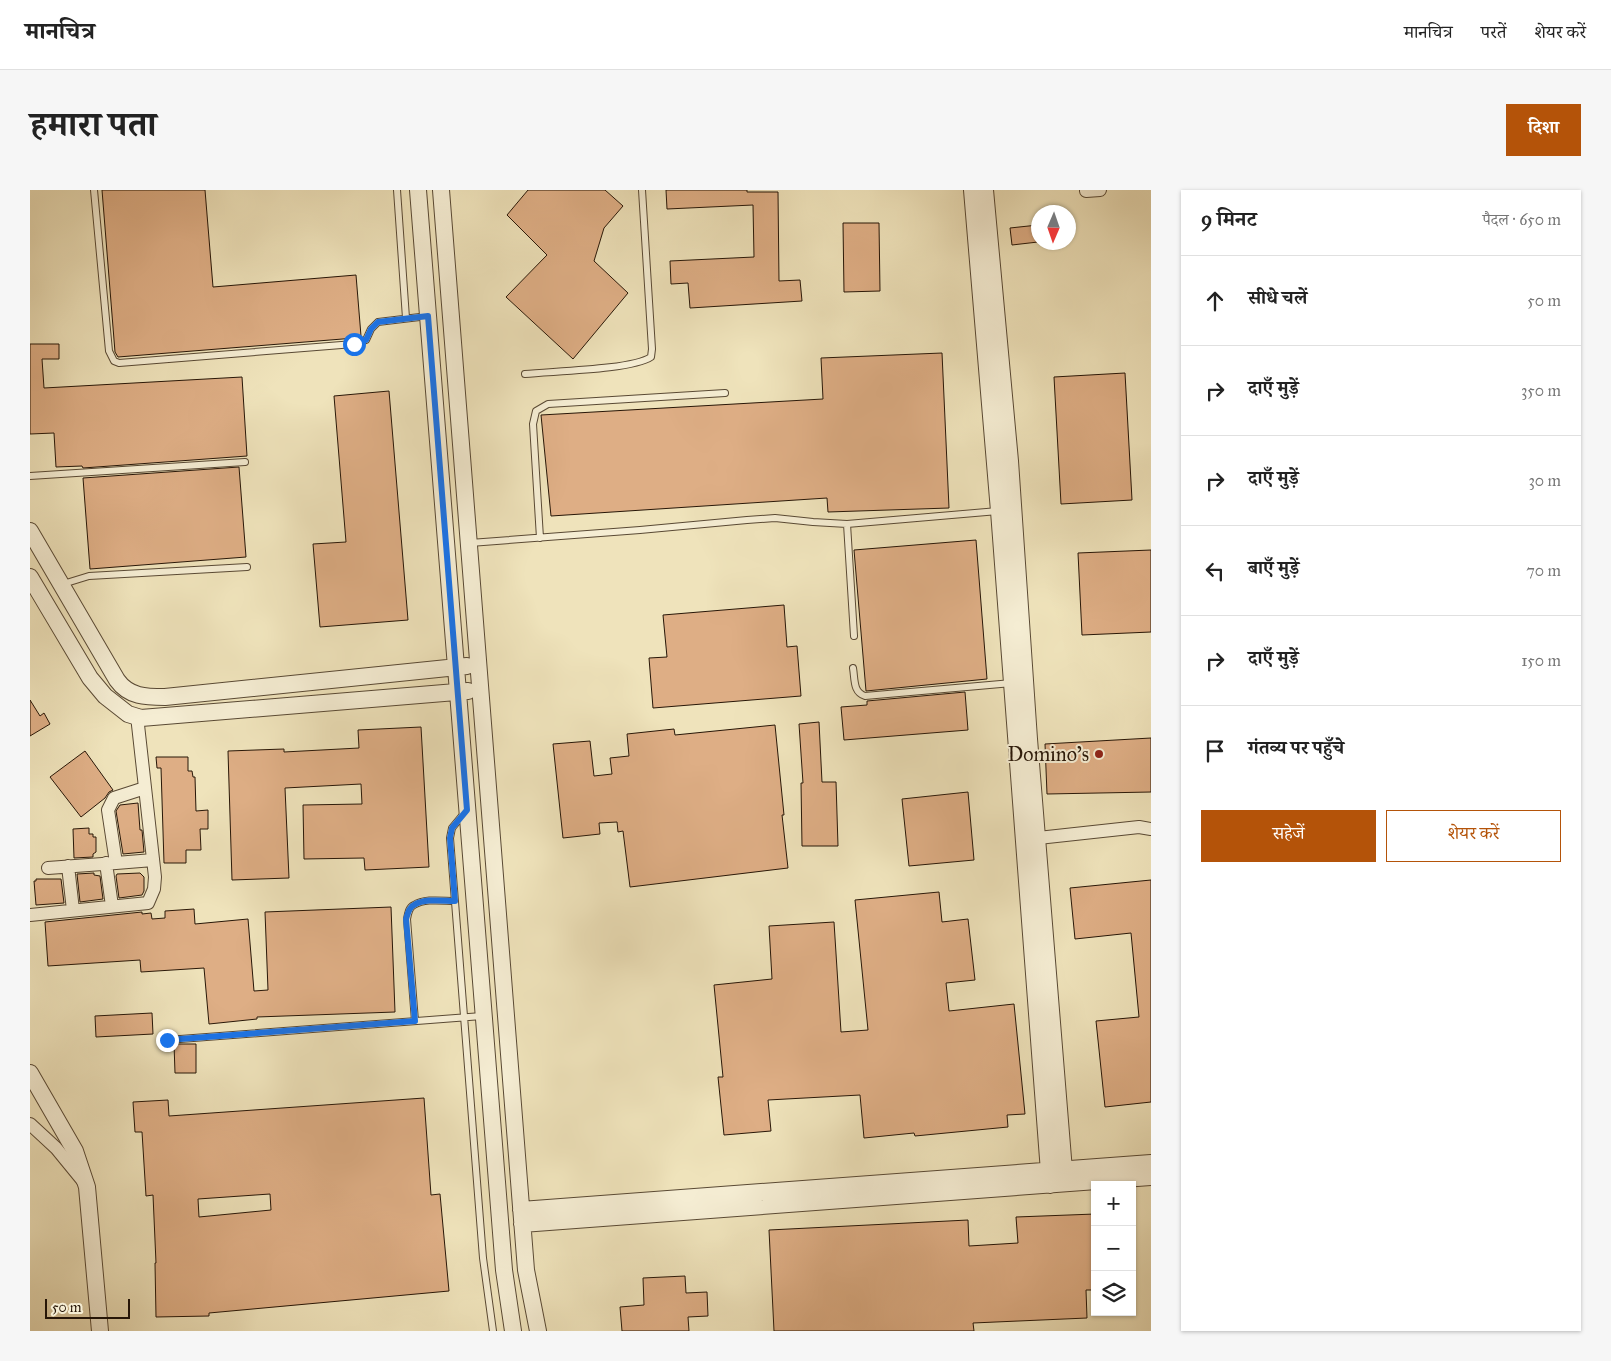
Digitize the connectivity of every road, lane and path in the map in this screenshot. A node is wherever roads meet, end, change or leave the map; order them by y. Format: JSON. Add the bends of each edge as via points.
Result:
{"nodes":[{"id":1,"x":94,"y":190,"type":"edge"},
{"id":2,"x":397,"y":190,"type":"edge"},
{"id":3,"x":418,"y":190,"type":"edge"},
{"id":4,"x":441,"y":190,"type":"edge"},
{"id":5,"x":642,"y":190,"type":"edge"},
{"id":6,"x":972,"y":190,"type":"edge"},
{"id":7,"x":985,"y":190,"type":"edge"},
{"id":8,"x":1100,"y":190,"type":"edge"},
{"id":9,"x":1086,"y":191,"type":"dead end"},
{"id":10,"x":428,"y":316,"type":"junction"},
{"id":11,"x":406,"y":318,"type":"junction"},
{"id":12,"x":525,"y":374,"type":"dead end"},
{"id":13,"x":725,"y":393,"type":"dead end"},
{"id":14,"x":245,"y":462,"type":"dead end"},
{"id":15,"x":30,"y":476,"type":"edge"},
{"id":16,"x":999,"y":511,"type":"junction"},
{"id":17,"x":847,"y":524,"type":"junction"},
{"id":18,"x":30,"y":531,"type":"edge"},
{"id":19,"x":540,"y":538,"type":"junction"},
{"id":20,"x":469,"y":543,"type":"junction"},
{"id":21,"x":247,"y":567,"type":"dead end"},
{"id":22,"x":30,"y":578,"type":"edge"},
{"id":23,"x":62,"y":584,"type":"junction"},
{"id":24,"x":854,"y":636,"type":"dead end"},
{"id":25,"x":478,"y":665,"type":"junction"},
{"id":26,"x":456,"y":668,"type":"junction"},
{"id":27,"x":853,"y":668,"type":"dead end"},
{"id":28,"x":1012,"y":683,"type":"junction"},
{"id":29,"x":458,"y":691,"type":"junction"},
{"id":30,"x":480,"y":692,"type":"junction"},
{"id":31,"x":133,"y":694,"type":"junction"},
{"id":32,"x":132,"y":715,"type":"junction"},
{"id":33,"x":145,"y":788,"type":"junction"},
{"id":34,"x":467,"y":810,"type":"junction"},
{"id":35,"x":1151,"y":829,"type":"edge"},
{"id":36,"x":1030,"y":839,"type":"junction"},
{"id":37,"x":153,"y":860,"type":"junction"},
{"id":38,"x":111,"y":863,"type":"junction"},
{"id":39,"x":68,"y":866,"type":"junction"},
{"id":40,"x":48,"y":868,"type":"dead end"},
{"id":41,"x":455,"y":901,"type":"junction"},
{"id":42,"x":112,"y":906,"type":"junction"},
{"id":43,"x":73,"y":910,"type":"junction"},
{"id":44,"x":30,"y":915,"type":"edge"},
{"id":45,"x":484,"y":1016,"type":"junction"},
{"id":46,"x":465,"y":1017,"type":"junction"},
{"id":47,"x":415,"y":1021,"type":"junction"},
{"id":48,"x":167,"y":1040,"type":"dead end"},
{"id":49,"x":30,"y":1073,"type":"edge"},
{"id":50,"x":30,"y":1124,"type":"edge"},
{"id":51,"x":1151,"y":1164,"type":"edge"},
{"id":52,"x":1057,"y":1177,"type":"junction"},
{"id":53,"x":1151,"y":1177,"type":"edge"},
{"id":54,"x":87,"y":1187,"type":"junction"},
{"id":55,"x":522,"y":1217,"type":"junction"},
{"id":56,"x":500,"y":1220,"type":"junction"},
{"id":57,"x":100,"y":1331,"type":"edge"},
{"id":58,"x":493,"y":1331,"type":"edge"},
{"id":59,"x":513,"y":1331,"type":"edge"},
{"id":60,"x":538,"y":1331,"type":"edge"}],
"edges":[{"from":1,"to":11,"type":"lane","via":[[109,352],[114,361],[354,344],[366,340],[378,322]]},
{"from":2,"to":11,"type":"lane"},
{"from":3,"to":10,"type":"street"},
{"from":4,"to":20,"type":"street"},
{"from":5,"to":12,"type":"lane","via":[[650,357],[625,366]]},
{"from":6,"to":16,"type":"street"},
{"from":7,"to":36,"type":"street","via":[[1010,461]]},
{"from":8,"to":9,"type":"street"},
{"from":10,"to":11,"type":"lane"},
{"from":10,"to":26,"type":"street"},
{"from":13,"to":19,"type":"lane","via":[[548,404],[536,411]]},
{"from":14,"to":15,"type":"lane"},
{"from":16,"to":17,"type":"lane"},
{"from":16,"to":28,"type":"street"},
{"from":17,"to":19,"type":"lane","via":[[775,518]]},
{"from":17,"to":24,"type":"lane"},
{"from":18,"to":23,"type":"street"},
{"from":19,"to":20,"type":"lane"},
{"from":20,"to":25,"type":"street"},
{"from":21,"to":23,"type":"lane","via":[[89,576]]},
{"from":22,"to":32,"type":"street","via":[[90,678],[104,696]]},
{"from":23,"to":31,"type":"street","via":[[122,688]]},
{"from":25,"to":26,"type":"street"},
{"from":25,"to":30,"type":"street"},
{"from":26,"to":29,"type":"street"},
{"from":26,"to":31,"type":"street","via":[[165,698]]},
{"from":27,"to":28,"type":"lane","via":[[856,690],[865,696]]},
{"from":28,"to":36,"type":"street"},
{"from":29,"to":30,"type":"street"},
{"from":29,"to":32,"type":"street","via":[[141,718]]},
{"from":29,"to":34,"type":"street"},
{"from":30,"to":55,"type":"street"},
{"from":31,"to":32,"type":"street"},
{"from":32,"to":33,"type":"street"},
{"from":33,"to":37,"type":"street"},
{"from":33,"to":38,"type":"street","via":[[114,798],[108,810]]},
{"from":34,"to":41,"type":"lane","via":[[452,828],[450,838]]},
{"from":34,"to":45,"type":"street"},
{"from":35,"to":36,"type":"street","via":[[1139,827]]},
{"from":36,"to":52,"type":"street"},
{"from":37,"to":38,"type":"street"},
{"from":37,"to":42,"type":"street","via":[[154,889],[148,903]]},
{"from":38,"to":39,"type":"street"},
{"from":38,"to":42,"type":"street"},
{"from":39,"to":40,"type":"street"},
{"from":39,"to":43,"type":"street"},
{"from":41,"to":46,"type":"lane"},
{"from":41,"to":47,"type":"lane","via":[[425,902],[409,909],[406,919]]},
{"from":42,"to":43,"type":"street"},
{"from":43,"to":44,"type":"street"},
{"from":45,"to":46,"type":"lane"},
{"from":45,"to":56,"type":"street"},
{"from":46,"to":47,"type":"lane"},
{"from":46,"to":58,"type":"lane","via":[[483,1258]]},
{"from":47,"to":48,"type":"lane"},
{"from":49,"to":54,"type":"street","via":[[75,1151]]},
{"from":50,"to":54,"type":"street","via":[[56,1148]]},
{"from":51,"to":52,"type":"street"},
{"from":52,"to":53,"type":"street"},
{"from":52,"to":55,"type":"street"},
{"from":54,"to":57,"type":"street"},
{"from":55,"to":56,"type":"street"},
{"from":55,"to":60,"type":"street","via":[[526,1270]]},
{"from":56,"to":59,"type":"street"}]}
